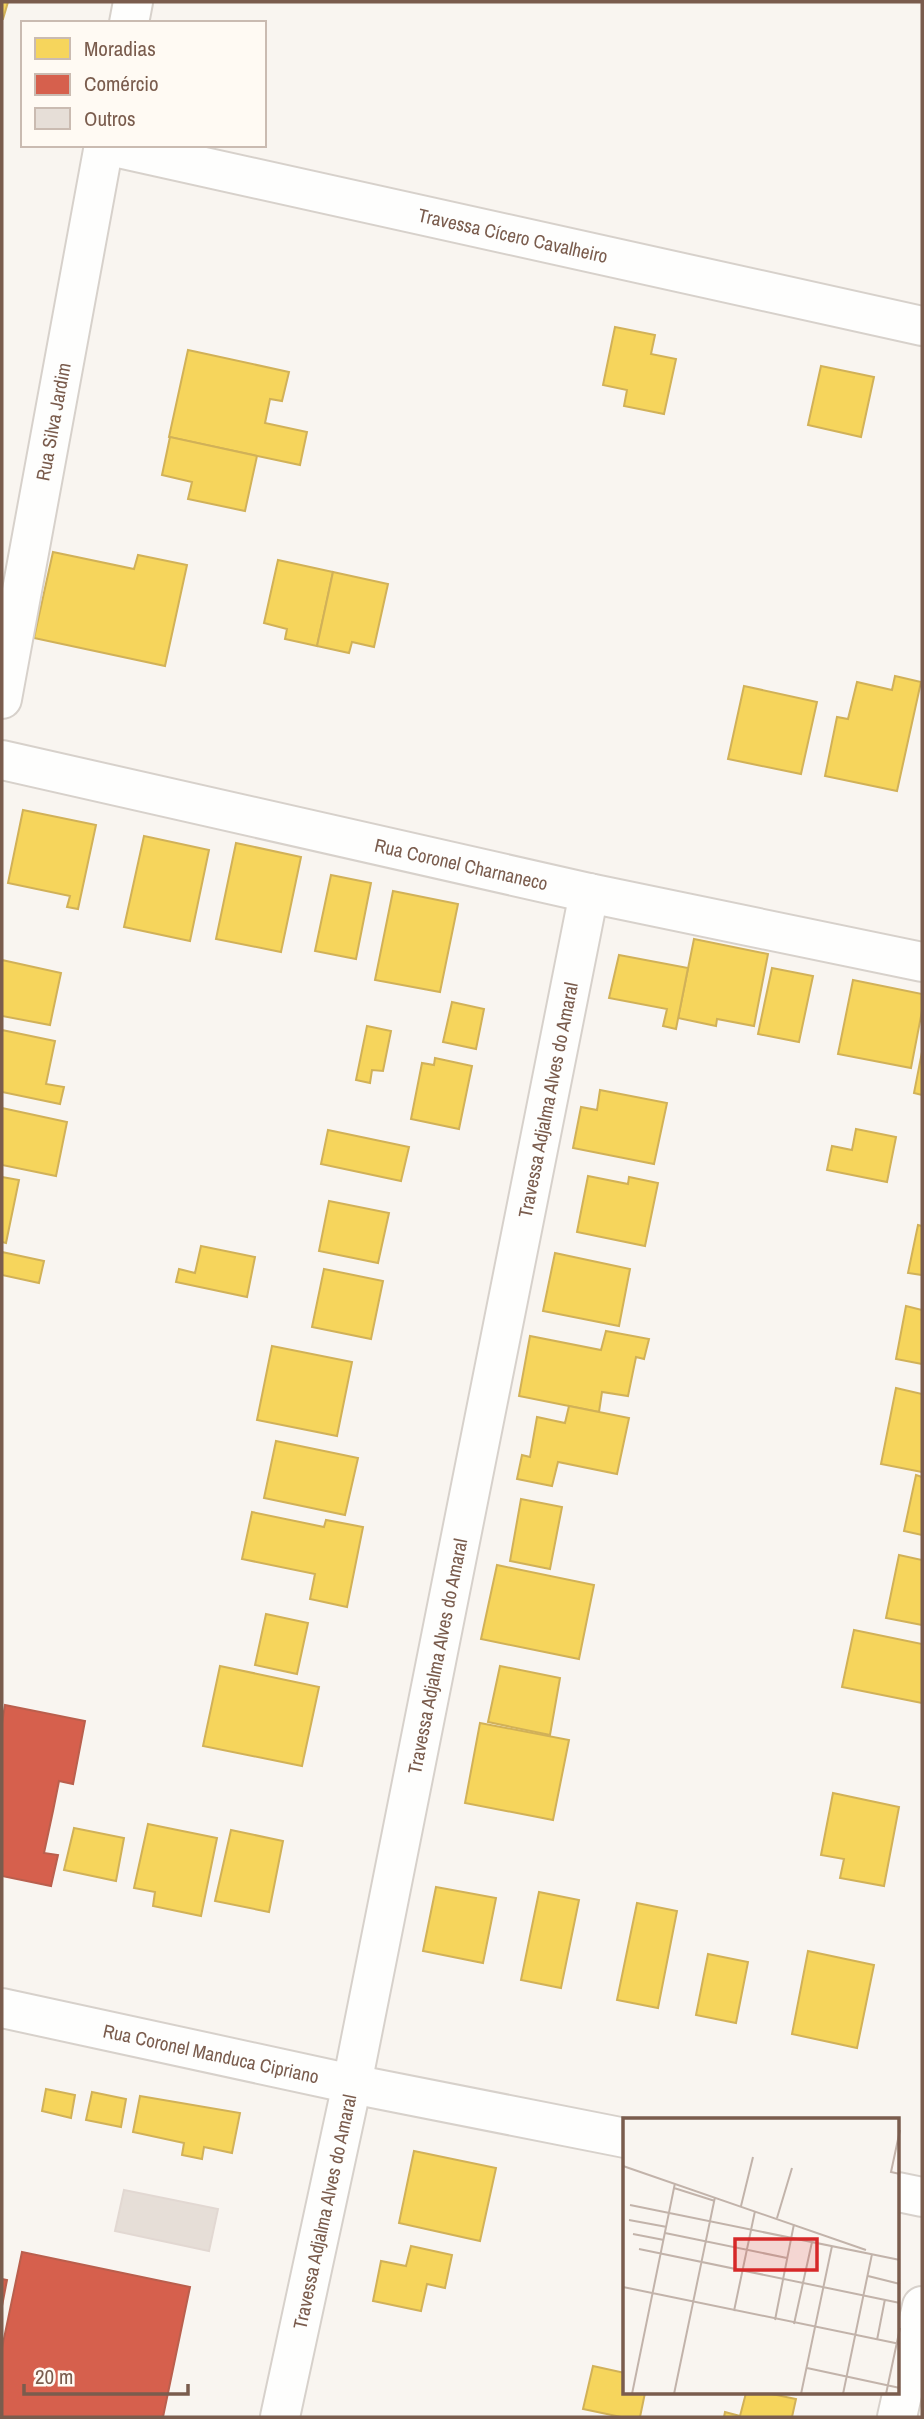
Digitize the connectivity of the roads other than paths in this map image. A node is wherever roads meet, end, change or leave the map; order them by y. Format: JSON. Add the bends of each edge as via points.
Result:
{"nodes":[{"id":1,"x":133,"y":2,"type":"edge"},
{"id":2,"x":129,"y":21,"type":"edge"},
{"id":3,"x":105,"y":147,"type":"edge"},
{"id":4,"x":114,"y":147,"type":"edge"},
{"id":5,"x":922,"y":327,"type":"edge"},
{"id":6,"x":2,"y":699,"type":"edge"},
{"id":7,"x":2,"y":760,"type":"edge"},
{"id":8,"x":589,"y":893,"type":"junction"},
{"id":9,"x":922,"y":962,"type":"edge"},
{"id":10,"x":2,"y":2008,"type":"edge"},
{"id":11,"x":352,"y":2084,"type":"junction"},
{"id":12,"x":623,"y":2138,"type":"edge"},
{"id":13,"x":900,"y":2192,"type":"edge"},
{"id":14,"x":922,"y":2197,"type":"edge"},
{"id":15,"x":922,"y":2306,"type":"edge"},
{"id":16,"x":281,"y":2417,"type":"edge"},
{"id":17,"x":897,"y":2417,"type":"edge"}],
"edges":[{"from":1,"to":2,"type":"street"},
{"from":3,"to":6,"type":"street","name":"Rua Silva Jardim"},
{"from":4,"to":5,"type":"street","name":"Travessa Cícero Cavalheiro"},
{"from":7,"to":8,"type":"street","name":"Rua Coronel Charnaneco"},
{"from":8,"to":9,"type":"street","name":"Rua Coronel Charnaneco"},
{"from":8,"to":11,"type":"street","name":"Travessa Adjalma Alves do Amaral"},
{"from":10,"to":11,"type":"street","name":"Rua Coronel Manduca Cipriano"},
{"from":11,"to":12,"type":"street","name":"Rua Coronel Manduca Cipriano"},
{"from":11,"to":16,"type":"street","name":"Travessa Adjalma Alves do Amaral"},
{"from":13,"to":14,"type":"street"},
{"from":15,"to":17,"type":"street"}]}
